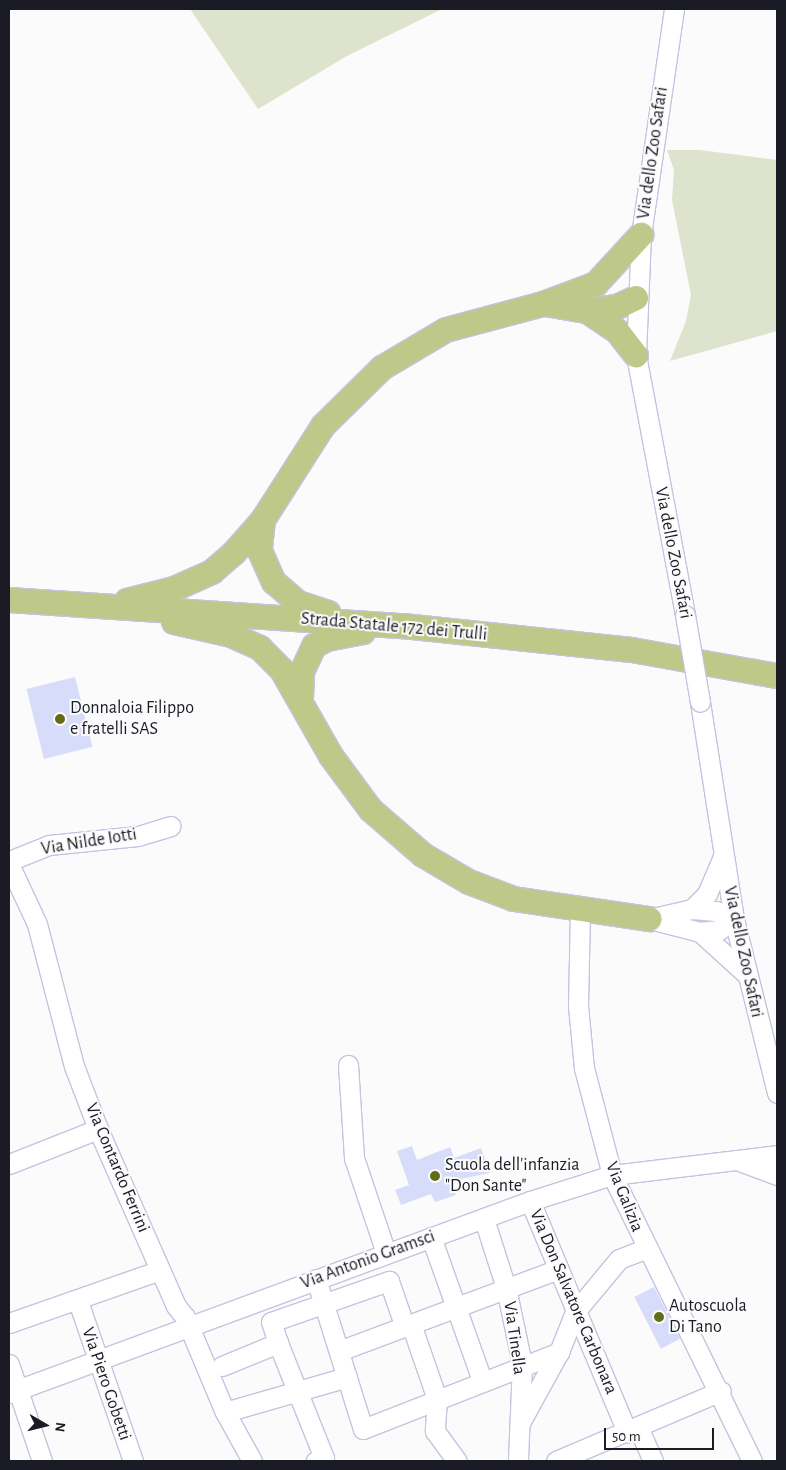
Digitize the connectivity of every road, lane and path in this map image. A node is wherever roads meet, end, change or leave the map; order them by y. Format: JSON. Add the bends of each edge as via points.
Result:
{"nodes":[{"id":1,"x":674,"y":9,"type":"edge"},
{"id":2,"x":642,"y":235,"type":"junction"},
{"id":3,"x":596,"y":284,"type":"junction"},
{"id":4,"x":636,"y":298,"type":"junction"},
{"id":5,"x":543,"y":304,"type":"junction"},
{"id":6,"x":588,"y":311,"type":"junction"},
{"id":7,"x":636,"y":355,"type":"junction"},
{"id":8,"x":263,"y":520,"type":"junction"},
{"id":9,"x":9,"y":600,"type":"edge"},
{"id":10,"x":106,"y":606,"type":"junction"},
{"id":11,"x":358,"y":623,"type":"junction"},
{"id":12,"x":402,"y":626,"type":"junction"},
{"id":13,"x":777,"y":676,"type":"edge"},
{"id":14,"x":301,"y":699,"type":"junction"},
{"id":15,"x":170,"y":826,"type":"dead end"},
{"id":16,"x":724,"y":853,"type":"junction"},
{"id":17,"x":9,"y":862,"type":"edge"},
{"id":18,"x":580,"y":910,"type":"junction"},
{"id":19,"x":692,"y":910,"type":"junction"},
{"id":20,"x":650,"y":919,"type":"junction"},
{"id":21,"x":734,"y":919,"type":"junction"},
{"id":22,"x":700,"y":932,"type":"junction"},
{"id":23,"x":746,"y":974,"type":"junction"},
{"id":24,"x":348,"y":1065,"type":"dead end"},
{"id":25,"x":777,"y":1093,"type":"edge"},
{"id":26,"x":98,"y":1129,"type":"junction"},
{"id":27,"x":777,"y":1139,"type":"edge"},
{"id":28,"x":9,"y":1164,"type":"edge"},
{"id":29,"x":772,"y":1164,"type":"edge"},
{"id":30,"x":612,"y":1175,"type":"junction"},
{"id":31,"x":530,"y":1201,"type":"junction"},
{"id":32,"x":484,"y":1219,"type":"junction"},
{"id":33,"x":431,"y":1237,"type":"junction"},
{"id":34,"x":645,"y":1249,"type":"junction"},
{"id":35,"x":386,"y":1253,"type":"junction"},
{"id":36,"x":558,"y":1269,"type":"junction"},
{"id":37,"x":160,"y":1270,"type":"junction"},
{"id":38,"x":316,"y":1278,"type":"junction"},
{"id":39,"x":506,"y":1288,"type":"junction"},
{"id":40,"x":324,"y":1303,"type":"junction"},
{"id":41,"x":80,"y":1307,"type":"dead end"},
{"id":42,"x":456,"y":1307,"type":"junction"},
{"id":43,"x":576,"y":1312,"type":"junction"},
{"id":44,"x":406,"y":1320,"type":"junction"},
{"id":45,"x":9,"y":1323,"type":"edge"},
{"id":46,"x":188,"y":1325,"type":"junction"},
{"id":47,"x":278,"y":1343,"type":"junction"},
{"id":48,"x":339,"y":1351,"type":"junction"},
{"id":49,"x":559,"y":1352,"type":"junction"},
{"id":50,"x":98,"y":1360,"type":"junction"},
{"id":51,"x":9,"y":1364,"type":"edge"},
{"id":52,"x":522,"y":1364,"type":"junction"},
{"id":53,"x":222,"y":1366,"type":"dead end"},
{"id":54,"x":347,"y":1377,"type":"junction"},
{"id":55,"x":482,"y":1380,"type":"junction"},
{"id":56,"x":13,"y":1391,"type":"edge"},
{"id":57,"x":297,"y":1391,"type":"junction"},
{"id":58,"x":721,"y":1391,"type":"junction"},
{"id":59,"x":436,"y":1399,"type":"junction"},
{"id":60,"x":225,"y":1412,"type":"junction"},
{"id":61,"x":519,"y":1425,"type":"junction"},
{"id":62,"x":633,"y":1429,"type":"junction"},
{"id":63,"x":322,"y":1460,"type":"edge"},
{"id":64,"x":42,"y":1461,"type":"edge"},
{"id":65,"x":132,"y":1461,"type":"edge"},
{"id":66,"x":252,"y":1461,"type":"edge"},
{"id":67,"x":457,"y":1461,"type":"edge"},
{"id":68,"x":518,"y":1461,"type":"edge"},
{"id":69,"x":556,"y":1461,"type":"edge"},
{"id":70,"x":653,"y":1461,"type":"edge"},
{"id":71,"x":752,"y":1461,"type":"edge"}],
"edges":[{"from":1,"to":2,"type":"street","name":"Via dello Zoo Safari"},
{"from":2,"to":3,"type":"main road"},
{"from":2,"to":4,"type":"street","name":"Via dello Zoo Safari"},
{"from":3,"to":4,"type":"main road","via":[[618,287]]},
{"from":3,"to":5,"type":"main road"},
{"from":4,"to":6,"type":"main road","via":[[616,307]]},
{"from":4,"to":7,"type":"street","name":"Via dello Zoo Safari"},
{"from":5,"to":6,"type":"main road"},
{"from":5,"to":8,"type":"main road","via":[[446,330],[382,368],[322,426]]},
{"from":6,"to":7,"type":"main road","via":[[617,331]]},
{"from":7,"to":16,"type":"street","name":"Via dello Zoo Safari","bridge":true,"via":[[685,615]]},
{"from":8,"to":10,"type":"main road","via":[[212,572],[174,589]]},
{"from":8,"to":11,"type":"main road","via":[[260,551],[274,582],[298,603]]},
{"from":9,"to":10,"type":"main road","name":"Strada Statale 172 dei Trulli"},
{"from":10,"to":11,"type":"main road","name":"Strada Statale 172 dei Trulli"},
{"from":10,"to":14,"type":"main road","via":[[231,636],[260,648],[282,670]]},
{"from":11,"to":12,"type":"main road","name":"Strada Statale 172 dei Trulli"},
{"from":12,"to":13,"type":"main road","name":"Strada Statale 172 dei Trulli","via":[[632,650]]},
{"from":12,"to":14,"type":"main road","via":[[327,639],[314,646],[302,672]]},
{"from":14,"to":18,"type":"main road","via":[[331,756],[371,810],[423,855],[469,882],[514,899]]},
{"from":15,"to":17,"type":"street","name":"Via Nilde Iotti","via":[[138,836],[49,845]]},
{"from":16,"to":19,"type":"street","via":[[707,894]]},
{"from":16,"to":21,"type":"street","name":"Via dello Zoo Safari"},
{"from":17,"to":26,"type":"street","name":"Via Contardo Ferrini","via":[[37,924],[74,1066]]},
{"from":18,"to":20,"type":"main road"},
{"from":18,"to":30,"type":"street","name":"Via Galizia","via":[[578,1006],[584,1068]]},
{"from":19,"to":20,"type":"street"},
{"from":19,"to":21,"type":"street","via":[[716,911]]},
{"from":20,"to":22,"type":"street"},
{"from":21,"to":22,"type":"street","via":[[719,930]]},
{"from":21,"to":23,"type":"street","name":"Via dello Zoo Safari"},
{"from":22,"to":23,"type":"street"},
{"from":23,"to":25,"type":"street","name":"Via dello Zoo Safari"},
{"from":24,"to":35,"type":"street","via":[[354,1158]]},
{"from":26,"to":28,"type":"street"},
{"from":26,"to":37,"type":"street","name":"Via Contardo Ferrini"},
{"from":27,"to":29,"type":"street","name":"Via Antonio Gramsci"},
{"from":29,"to":30,"type":"street","name":"Via Antonio Gramsci","via":[[736,1160]]},
{"from":30,"to":31,"type":"street","name":"Via Antonio Gramsci"},
{"from":30,"to":34,"type":"street","name":"Via Galizia"},
{"from":31,"to":32,"type":"street","name":"Via Antonio Gramsci"},
{"from":31,"to":36,"type":"street","name":"Via Don Salvatore Carbonara"},
{"from":32,"to":33,"type":"street","name":"Via Antonio Gramsci"},
{"from":32,"to":39,"type":"street","name":"Via Tinella"},
{"from":33,"to":35,"type":"street","name":"Via Antonio Gramsci"},
{"from":33,"to":42,"type":"street"},
{"from":34,"to":43,"type":"street","via":[[619,1259]]},
{"from":34,"to":58,"type":"street","name":"Via Galizia"},
{"from":35,"to":38,"type":"street","name":"Via Antonio Gramsci"},
{"from":36,"to":39,"type":"street"},
{"from":36,"to":43,"type":"street","name":"Via Don Salvatore Carbonara"},
{"from":37,"to":45,"type":"street"},
{"from":37,"to":46,"type":"street","name":"Via Contardo Ferrini"},
{"from":38,"to":40,"type":"street"},
{"from":38,"to":46,"type":"street","name":"Via Antonio Gramsci"},
{"from":39,"to":42,"type":"street"},
{"from":39,"to":52,"type":"street","name":"Via Tinella"},
{"from":40,"to":44,"type":"street","name":"Via Antonio Gramsci","via":[[389,1281]]},
{"from":40,"to":47,"type":"street","name":"Via Antonio Gramsci","via":[[271,1322]]},
{"from":40,"to":48,"type":"street"},
{"from":41,"to":50,"type":"street","name":"Via Piero Gobetti"},
{"from":42,"to":44,"type":"street"},
{"from":42,"to":55,"type":"street"},
{"from":43,"to":49,"type":"street"},
{"from":43,"to":62,"type":"street","name":"Via Don Salvatore Carbonara"},
{"from":44,"to":48,"type":"street"},
{"from":44,"to":59,"type":"street"},
{"from":46,"to":50,"type":"street","name":"Via Antonio Gramsci"},
{"from":46,"to":60,"type":"street","name":"Via Contardo Ferrini"},
{"from":47,"to":53,"type":"street"},
{"from":47,"to":57,"type":"street"},
{"from":48,"to":54,"type":"street"},
{"from":49,"to":52,"type":"street"},
{"from":49,"to":61,"type":"street"},
{"from":50,"to":56,"type":"street","name":"Via Antonio Gramsci"},
{"from":50,"to":65,"type":"street","name":"Via Piero Gobetti"},
{"from":51,"to":56,"type":"street"},
{"from":52,"to":55,"type":"street"},
{"from":52,"to":61,"type":"street","name":"Via Tinella"},
{"from":54,"to":57,"type":"street"},
{"from":54,"to":59,"type":"street","via":[[363,1429]]},
{"from":55,"to":59,"type":"street"},
{"from":56,"to":64,"type":"street"},
{"from":57,"to":60,"type":"street"},
{"from":57,"to":63,"type":"street"},
{"from":58,"to":62,"type":"street"},
{"from":58,"to":71,"type":"street","name":"Via Galizia"},
{"from":59,"to":67,"type":"street","via":[[436,1431]]},
{"from":60,"to":66,"type":"street","name":"Via Contardo Ferrini"},
{"from":61,"to":68,"type":"street","name":"Via Tinella"},
{"from":62,"to":69,"type":"street"},
{"from":62,"to":70,"type":"street","name":"Via Don Salvatore Carbonara"}]}
